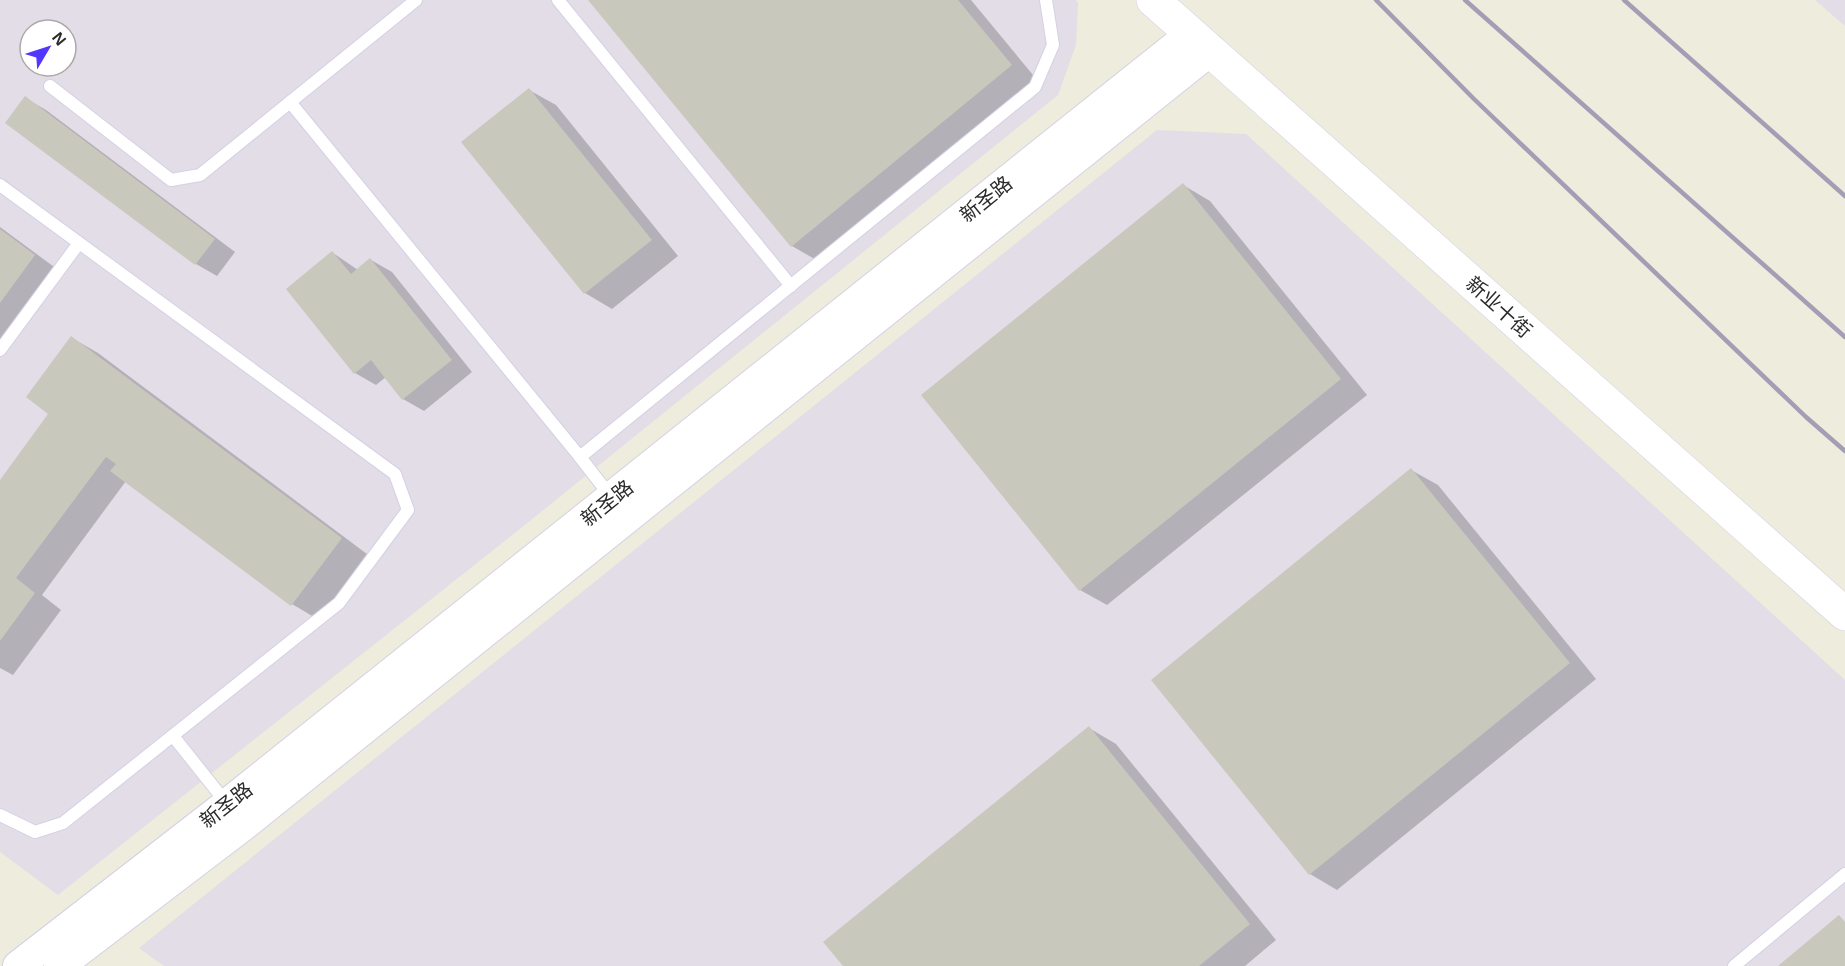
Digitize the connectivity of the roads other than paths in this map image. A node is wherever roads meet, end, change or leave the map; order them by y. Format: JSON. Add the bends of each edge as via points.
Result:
{"nodes":[{"id":1,"x":416,"y":0,"type":"edge"},
{"id":2,"x":558,"y":0,"type":"edge"},
{"id":3,"x":1046,"y":0,"type":"edge"},
{"id":4,"x":1153,"y":0,"type":"edge"},
{"id":5,"x":1201,"y":42,"type":"junction"},
{"id":6,"x":50,"y":86,"type":"dead end"},
{"id":7,"x":290,"y":102,"type":"junction"},
{"id":8,"x":0,"y":185,"type":"edge"},
{"id":9,"x":79,"y":243,"type":"junction"},
{"id":10,"x":791,"y":286,"type":"junction"},
{"id":11,"x":0,"y":350,"type":"edge"},
{"id":12,"x":580,"y":457,"type":"junction"},
{"id":13,"x":620,"y":508,"type":"junction"},
{"id":14,"x":1845,"y":614,"type":"edge"},
{"id":15,"x":172,"y":736,"type":"junction"},
{"id":16,"x":0,"y":815,"type":"edge"},
{"id":17,"x":236,"y":815,"type":"junction"},
{"id":18,"x":1845,"y":874,"type":"edge"},
{"id":19,"x":18,"y":966,"type":"edge"},
{"id":20,"x":59,"y":966,"type":"edge"},
{"id":21,"x":1734,"y":966,"type":"edge"}],
"edges":[{"from":1,"to":7,"type":"lane"},
{"from":2,"to":10,"type":"lane"},
{"from":3,"to":10,"type":"lane","via":[[1053,45],[1035,87]]},
{"from":4,"to":5,"type":"main road","name":"新业十街"},
{"from":5,"to":13,"type":"street","name":"新圣路"},
{"from":5,"to":14,"type":"main road","name":"新业十街"},
{"from":6,"to":7,"type":"lane","via":[[171,180],[200,175]]},
{"from":7,"to":12,"type":"lane"},
{"from":8,"to":9,"type":"lane"},
{"from":9,"to":11,"type":"lane"},
{"from":9,"to":15,"type":"lane","via":[[395,474],[408,510],[339,603]]},
{"from":10,"to":12,"type":"lane"},
{"from":12,"to":13,"type":"lane"},
{"from":13,"to":17,"type":"street","name":"新圣路"},
{"from":15,"to":16,"type":"lane","via":[[63,823],[35,832]]},
{"from":15,"to":17,"type":"lane"},
{"from":17,"to":19,"type":"street","name":"新圣路"},
{"from":17,"to":20,"type":"street","name":"新圣路"},
{"from":18,"to":21,"type":"lane"}]}
